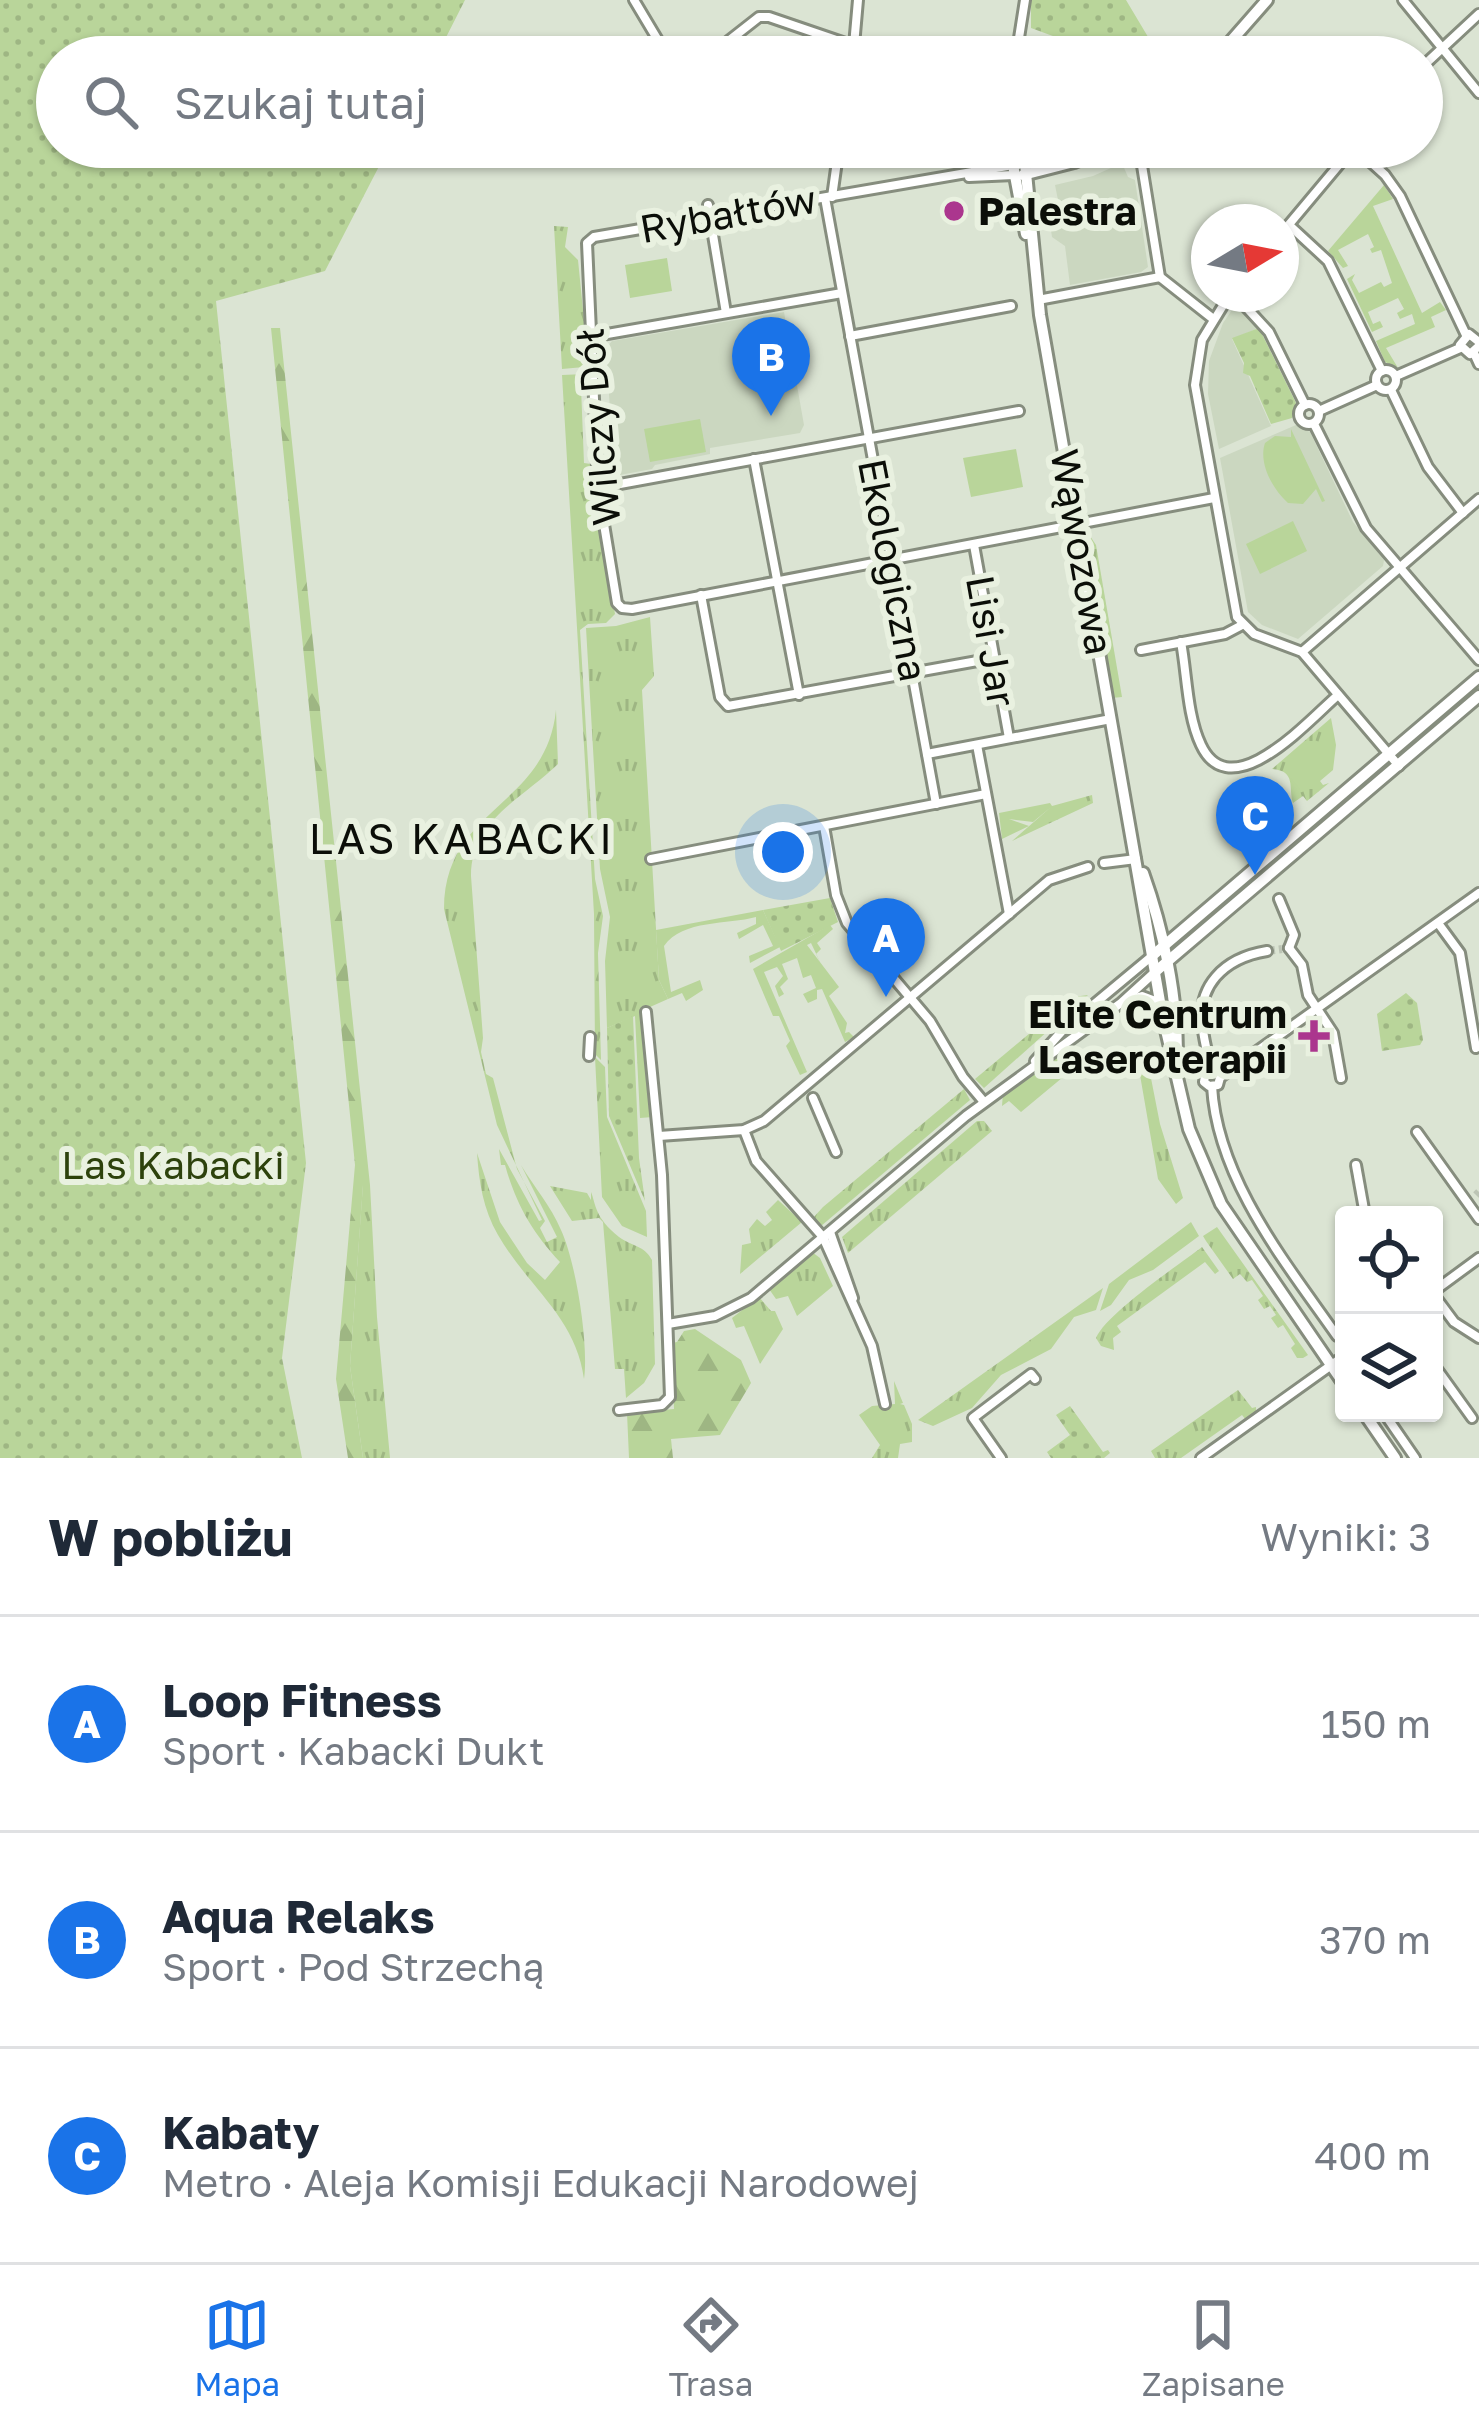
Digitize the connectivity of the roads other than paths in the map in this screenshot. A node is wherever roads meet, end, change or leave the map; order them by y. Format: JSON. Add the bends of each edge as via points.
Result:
{"nodes":[{"id":1,"x":634,"y":0,"type":"edge"},
{"id":2,"x":859,"y":0,"type":"edge"},
{"id":3,"x":1024,"y":0,"type":"edge"},
{"id":4,"x":1267,"y":0,"type":"edge"},
{"id":5,"x":1407,"y":2,"type":"edge"},
{"id":6,"x":1479,"y":14,"type":"edge"},
{"id":7,"x":655,"y":36,"type":"edge"},
{"id":8,"x":735,"y":36,"type":"edge"},
{"id":9,"x":816,"y":36,"type":"edge"},
{"id":10,"x":855,"y":36,"type":"edge"},
{"id":11,"x":1019,"y":36,"type":"edge"},
{"id":12,"x":1235,"y":36,"type":"edge"},
{"id":13,"x":1434,"y":36,"type":"edge"},
{"id":14,"x":1443,"y":43,"type":"edge"},
{"id":15,"x":1443,"y":48,"type":"edge"},
{"id":16,"x":1479,"y":93,"type":"edge"},
{"id":17,"x":834,"y":168,"type":"edge"},
{"id":18,"x":1024,"y":168,"type":"edge"},
{"id":19,"x":1026,"y":168,"type":"edge"},
{"id":20,"x":1142,"y":168,"type":"edge"},
{"id":21,"x":1336,"y":168,"type":"edge"},
{"id":22,"x":1376,"y":168,"type":"edge"},
{"id":23,"x":1020,"y":169,"type":"junction"},
{"id":24,"x":828,"y":197,"type":"junction"},
{"id":25,"x":709,"y":205,"type":"dead end"},
{"id":26,"x":1299,"y":213,"type":"edge"},
{"id":27,"x":710,"y":218,"type":"junction"},
{"id":28,"x":1299,"y":234,"type":"edge"},
{"id":29,"x":585,"y":251,"type":"joint"},
{"id":30,"x":1160,"y":278,"type":"junction"},
{"id":31,"x":842,"y":293,"type":"junction"},
{"id":32,"x":1037,"y":300,"type":"junction"},
{"id":33,"x":1011,"y":306,"type":"dead end"},
{"id":34,"x":1218,"y":312,"type":"edge"},
{"id":35,"x":1250,"y":312,"type":"edge"},
{"id":36,"x":726,"y":313,"type":"junction"},
{"id":37,"x":1212,"y":319,"type":"junction"},
{"id":38,"x":1466,"y":334,"type":"junction"},
{"id":39,"x":850,"y":335,"type":"junction"},
{"id":40,"x":590,"y":337,"type":"junction"},
{"id":41,"x":1477,"y":347,"type":"edge"},
{"id":42,"x":1460,"y":348,"type":"junction"},
{"id":43,"x":1479,"y":364,"type":"edge"},
{"id":44,"x":1382,"y":371,"type":"junction"},
{"id":45,"x":1396,"y":376,"type":"junction"},
{"id":46,"x":1377,"y":385,"type":"junction"},
{"id":47,"x":1390,"y":390,"type":"junction"},
{"id":48,"x":1305,"y":405,"type":"junction"},
{"id":49,"x":1319,"y":410,"type":"junction"},
{"id":50,"x":1019,"y":411,"type":"dead end"},
{"id":51,"x":1314,"y":424,"type":"junction"},
{"id":52,"x":868,"y":436,"type":"junction"},
{"id":53,"x":754,"y":458,"type":"junction"},
{"id":54,"x":598,"y":488,"type":"junction"},
{"id":55,"x":1214,"y":498,"type":"junction"},
{"id":56,"x":1479,"y":499,"type":"edge"},
{"id":57,"x":1463,"y":513,"type":"junction"},
{"id":58,"x":1077,"y":525,"type":"junction"},
{"id":59,"x":974,"y":544,"type":"junction"},
{"id":60,"x":890,"y":560,"type":"junction"},
{"id":61,"x":1400,"y":568,"type":"junction"},
{"id":62,"x":777,"y":581,"type":"junction"},
{"id":63,"x":701,"y":595,"type":"junction"},
{"id":64,"x":1242,"y":625,"type":"junction"},
{"id":65,"x":1181,"y":642,"type":"junction"},
{"id":66,"x":1141,"y":650,"type":"dead end"},
{"id":67,"x":1302,"y":652,"type":"junction"},
{"id":68,"x":994,"y":658,"type":"junction"},
{"id":69,"x":1479,"y":661,"type":"edge"},
{"id":70,"x":912,"y":674,"type":"junction"},
{"id":71,"x":1479,"y":677,"type":"edge"},
{"id":72,"x":799,"y":695,"type":"junction"},
{"id":73,"x":1338,"y":695,"type":"junction"},
{"id":74,"x":1479,"y":696,"type":"edge"},
{"id":75,"x":1111,"y":719,"type":"junction"},
{"id":76,"x":1009,"y":738,"type":"junction"},
{"id":77,"x":977,"y":745,"type":"junction"},
{"id":78,"x":927,"y":754,"type":"junction"},
{"id":79,"x":1389,"y":754,"type":"junction"},
{"id":80,"x":1399,"y":766,"type":"junction"},
{"id":81,"x":986,"y":794,"type":"junction"},
{"id":82,"x":936,"y":804,"type":"junction"},
{"id":83,"x":824,"y":826,"type":"junction"},
{"id":84,"x":651,"y":859,"type":"dead end"},
{"id":85,"x":1136,"y":859,"type":"junction"},
{"id":86,"x":1104,"y":863,"type":"dead end"},
{"id":87,"x":1088,"y":866,"type":"dead end"},
{"id":88,"x":1479,"y":893,"type":"edge"},
{"id":89,"x":1279,"y":899,"type":"dead end"},
{"id":90,"x":1009,"y":915,"type":"junction"},
{"id":91,"x":1156,"y":916,"type":"junction"},
{"id":92,"x":1438,"y":923,"type":"junction"},
{"id":93,"x":1188,"y":927,"type":"junction"},
{"id":94,"x":1267,"y":951,"type":"tunnel mouth"},
{"id":95,"x":1157,"y":952,"type":"junction"},
{"id":96,"x":1166,"y":963,"type":"junction"},
{"id":97,"x":1155,"y":972,"type":"junction"},
{"id":98,"x":910,"y":999,"type":"junction"},
{"id":99,"x":1120,"y":1003,"type":"junction"},
{"id":100,"x":1161,"y":1006,"type":"junction"},
{"id":101,"x":1318,"y":1010,"type":"junction"},
{"id":102,"x":646,"y":1012,"type":"dead end"},
{"id":103,"x":590,"y":1037,"type":"dead end"},
{"id":104,"x":1476,"y":1048,"type":"edge"},
{"id":105,"x":590,"y":1056,"type":"dead end"},
{"id":106,"x":1209,"y":1069,"type":"junction"},
{"id":107,"x":1177,"y":1070,"type":"junction"},
{"id":108,"x":1026,"y":1072,"type":"junction"},
{"id":109,"x":1222,"y":1076,"type":"junction"},
{"id":110,"x":1341,"y":1078,"type":"dead end"},
{"id":111,"x":1212,"y":1087,"type":"junction"},
{"id":112,"x":813,"y":1098,"type":"dead end"},
{"id":113,"x":984,"y":1102,"type":"junction"},
{"id":114,"x":744,"y":1130,"type":"junction"},
{"id":115,"x":1418,"y":1132,"type":"dead end"},
{"id":116,"x":659,"y":1136,"type":"junction"},
{"id":117,"x":836,"y":1152,"type":"dead end"},
{"id":118,"x":1356,"y":1165,"type":"dead end"},
{"id":119,"x":1476,"y":1195,"type":"dead end"},
{"id":120,"x":1466,"y":1202,"type":"junction"},
{"id":121,"x":1363,"y":1206,"type":"edge"},
{"id":122,"x":1479,"y":1219,"type":"edge"},
{"id":123,"x":827,"y":1234,"type":"junction"},
{"id":124,"x":1479,"y":1258,"type":"edge"},
{"id":125,"x":1443,"y":1286,"type":"edge"},
{"id":126,"x":1443,"y":1306,"type":"edge"},
{"id":127,"x":668,"y":1324,"type":"junction"},
{"id":128,"x":1335,"y":1333,"type":"edge"},
{"id":129,"x":1479,"y":1337,"type":"edge"},
{"id":130,"x":1335,"y":1362,"type":"edge"},
{"id":131,"x":1331,"y":1365,"type":"junction"},
{"id":132,"x":1335,"y":1371,"type":"edge"},
{"id":133,"x":1035,"y":1378,"type":"dead end"},
{"id":134,"x":1443,"y":1378,"type":"edge"},
{"id":135,"x":885,"y":1404,"type":"dead end"},
{"id":136,"x":619,"y":1410,"type":"dead end"},
{"id":137,"x":1472,"y":1418,"type":"dead end"},
{"id":138,"x":1370,"y":1422,"type":"edge"},
{"id":139,"x":1390,"y":1422,"type":"edge"},
{"id":140,"x":1001,"y":1458,"type":"edge"},
{"id":141,"x":1201,"y":1458,"type":"edge"},
{"id":142,"x":1395,"y":1458,"type":"edge"},
{"id":143,"x":1415,"y":1458,"type":"edge"}],
"edges":[{"from":1,"to":7,"type":"street"},
{"from":2,"to":10,"type":"street"},
{"from":3,"to":11,"type":"street"},
{"from":4,"to":12,"type":"street"},
{"from":5,"to":13,"type":"street"},
{"from":6,"to":14,"type":"street"},
{"from":8,"to":9,"type":"street","via":[[759,17]]},
{"from":15,"to":16,"type":"street"},
{"from":17,"to":24,"type":"street","name":"Ekologiczna"},
{"from":18,"to":23,"type":"street"},
{"from":19,"to":23,"type":"street"},
{"from":20,"to":30,"type":"street"},
{"from":21,"to":26,"type":"street"},
{"from":22,"to":38,"type":"street","via":[[1400,196]]},
{"from":23,"to":24,"type":"street","name":"Rybałtów"},
{"from":23,"to":32,"type":"street","name":"Wąwozowa"},
{"from":24,"to":27,"type":"street","name":"Rybałtów"},
{"from":24,"to":31,"type":"street","name":"Ekologiczna"},
{"from":25,"to":27,"type":"street"},
{"from":27,"to":29,"type":"street","name":"Rybałtów","via":[[594,237]]},
{"from":27,"to":36,"type":"street"},
{"from":28,"to":44,"type":"street","via":[[1328,261]]},
{"from":29,"to":40,"type":"street","name":"Wilczy Dół"},
{"from":30,"to":32,"type":"street"},
{"from":30,"to":37,"type":"street"},
{"from":31,"to":36,"type":"street"},
{"from":31,"to":39,"type":"street","name":"Ekologiczna"},
{"from":32,"to":58,"type":"street","name":"Wąwozowa"},
{"from":33,"to":39,"type":"street"},
{"from":34,"to":37,"type":"street"},
{"from":35,"to":48,"type":"street","via":[[1269,332]]},
{"from":36,"to":40,"type":"street"},
{"from":37,"to":55,"type":"street","via":[[1195,385]]},
{"from":38,"to":41,"type":"street"},
{"from":38,"to":42,"type":"street"},
{"from":39,"to":52,"type":"street","name":"Ekologiczna"},
{"from":40,"to":54,"type":"street","name":"Wilczy Dół"},
{"from":41,"to":42,"type":"street"},
{"from":41,"to":43,"type":"street"},
{"from":42,"to":45,"type":"street"},
{"from":44,"to":45,"type":"street"},
{"from":44,"to":46,"type":"street"},
{"from":45,"to":47,"type":"street"},
{"from":46,"to":47,"type":"street"},
{"from":46,"to":49,"type":"street"},
{"from":47,"to":57,"type":"street","via":[[1427,467]]},
{"from":48,"to":49,"type":"street"},
{"from":48,"to":51,"type":"street","via":[[1300,419]]},
{"from":49,"to":51,"type":"street"},
{"from":50,"to":52,"type":"street"},
{"from":51,"to":61,"type":"street","via":[[1358,515]]},
{"from":52,"to":53,"type":"street"},
{"from":52,"to":60,"type":"street","name":"Ekologiczna"},
{"from":53,"to":54,"type":"street"},
{"from":53,"to":62,"type":"street"},
{"from":54,"to":63,"type":"street","name":"Wilczy Dół","via":[[617,603],[626,610]]},
{"from":55,"to":58,"type":"street"},
{"from":55,"to":64,"type":"street"},
{"from":56,"to":57,"type":"street"},
{"from":57,"to":61,"type":"street"},
{"from":58,"to":59,"type":"street"},
{"from":58,"to":75,"type":"street","name":"Wąwozowa"},
{"from":59,"to":60,"type":"street"},
{"from":59,"to":68,"type":"street","name":"Lisi Jar"},
{"from":60,"to":62,"type":"street"},
{"from":60,"to":70,"type":"street","name":"Ekologiczna"},
{"from":61,"to":67,"type":"street"},
{"from":61,"to":69,"type":"street"},
{"from":62,"to":63,"type":"street"},
{"from":62,"to":72,"type":"street"},
{"from":63,"to":72,"type":"street","via":[[724,704]]},
{"from":64,"to":65,"type":"street"},
{"from":64,"to":67,"type":"street"},
{"from":65,"to":66,"type":"street"},
{"from":65,"to":73,"type":"street","via":[[1200,743],[1224,766],[1261,761]]},
{"from":67,"to":73,"type":"street"},
{"from":68,"to":70,"type":"street"},
{"from":68,"to":76,"type":"street","name":"Lisi Jar"},
{"from":70,"to":72,"type":"street"},
{"from":70,"to":78,"type":"street","name":"Ekologiczna"},
{"from":71,"to":79,"type":"street"},
{"from":73,"to":79,"type":"street"},
{"from":74,"to":80,"type":"street"},
{"from":75,"to":76,"type":"street"},
{"from":75,"to":85,"type":"street","name":"Wąwozowa"},
{"from":76,"to":77,"type":"street"},
{"from":77,"to":78,"type":"street"},
{"from":77,"to":81,"type":"street"},
{"from":78,"to":82,"type":"street","name":"Ekologiczna"},
{"from":79,"to":80,"type":"street"},
{"from":79,"to":93,"type":"street"},
{"from":80,"to":96,"type":"street"},
{"from":81,"to":82,"type":"street"},
{"from":81,"to":90,"type":"street"},
{"from":82,"to":83,"type":"street"},
{"from":83,"to":84,"type":"street"},
{"from":83,"to":98,"type":"street","via":[[842,914]]},
{"from":85,"to":86,"type":"street"},
{"from":85,"to":91,"type":"street","name":"Wąwozowa"},
{"from":85,"to":95,"type":"street","name":"Wąwozowa"},
{"from":87,"to":90,"type":"street","via":[[1048,880]]},
{"from":88,"to":92,"type":"street"},
{"from":89,"to":101,"type":"street","via":[[1294,935],[1285,948],[1302,965]]},
{"from":90,"to":98,"type":"street"},
{"from":91,"to":93,"type":"street","via":[[1167,928]]},
{"from":91,"to":95,"type":"street","name":"Wąwozowa"},
{"from":92,"to":101,"type":"street"},
{"from":92,"to":104,"type":"street","via":[[1461,956]]},
{"from":93,"to":95,"type":"street"},
{"from":94,"to":106,"type":"street","via":[[1240,957],[1206,987],[1199,1012]]},
{"from":95,"to":96,"type":"street","name":"Wąwozowa"},
{"from":95,"to":97,"type":"street","name":"Wąwozowa"},
{"from":95,"to":108,"type":"street"},
{"from":96,"to":97,"type":"street"},
{"from":96,"to":107,"type":"street","name":"Wąwozowa"},
{"from":97,"to":99,"type":"street"},
{"from":97,"to":100,"type":"street","name":"Wąwozowa"},
{"from":98,"to":113,"type":"street"},
{"from":98,"to":114,"type":"street"},
{"from":99,"to":100,"type":"street","via":[[1142,996]]},
{"from":99,"to":108,"type":"street"},
{"from":100,"to":107,"type":"street","name":"Wąwozowa"},
{"from":101,"to":109,"type":"street"},
{"from":101,"to":110,"type":"street","via":[[1333,1033]]},
{"from":102,"to":116,"type":"street"},
{"from":103,"to":105,"type":"street"},
{"from":106,"to":107,"type":"street"},
{"from":106,"to":109,"type":"street"},
{"from":106,"to":111,"type":"street","via":[[1203,1080]]},
{"from":107,"to":131,"type":"street","name":"Wąwozowa","via":[[1213,1190]]},
{"from":108,"to":113,"type":"street"},
{"from":109,"to":111,"type":"street"},
{"from":111,"to":128,"type":"street","via":[[1222,1142]]},
{"from":112,"to":117,"type":"street"},
{"from":113,"to":123,"type":"street"},
{"from":114,"to":116,"type":"street"},
{"from":114,"to":123,"type":"street","via":[[756,1161]]},
{"from":115,"to":120,"type":"street"},
{"from":116,"to":127,"type":"street"},
{"from":118,"to":121,"type":"street"},
{"from":119,"to":120,"type":"street"},
{"from":120,"to":122,"type":"street"},
{"from":123,"to":127,"type":"street","via":[[739,1306]]},
{"from":123,"to":135,"type":"street","via":[[877,1361]]},
{"from":124,"to":125,"type":"street"},
{"from":126,"to":129,"type":"street"},
{"from":127,"to":136,"type":"street","via":[[668,1401]]},
{"from":130,"to":131,"type":"street"},
{"from":131,"to":132,"type":"street","name":"Wąwozowa"},
{"from":131,"to":141,"type":"street"},
{"from":133,"to":140,"type":"street","via":[[974,1418]]},
{"from":134,"to":137,"type":"street"},
{"from":138,"to":142,"type":"street"},
{"from":139,"to":143,"type":"street"}]}
